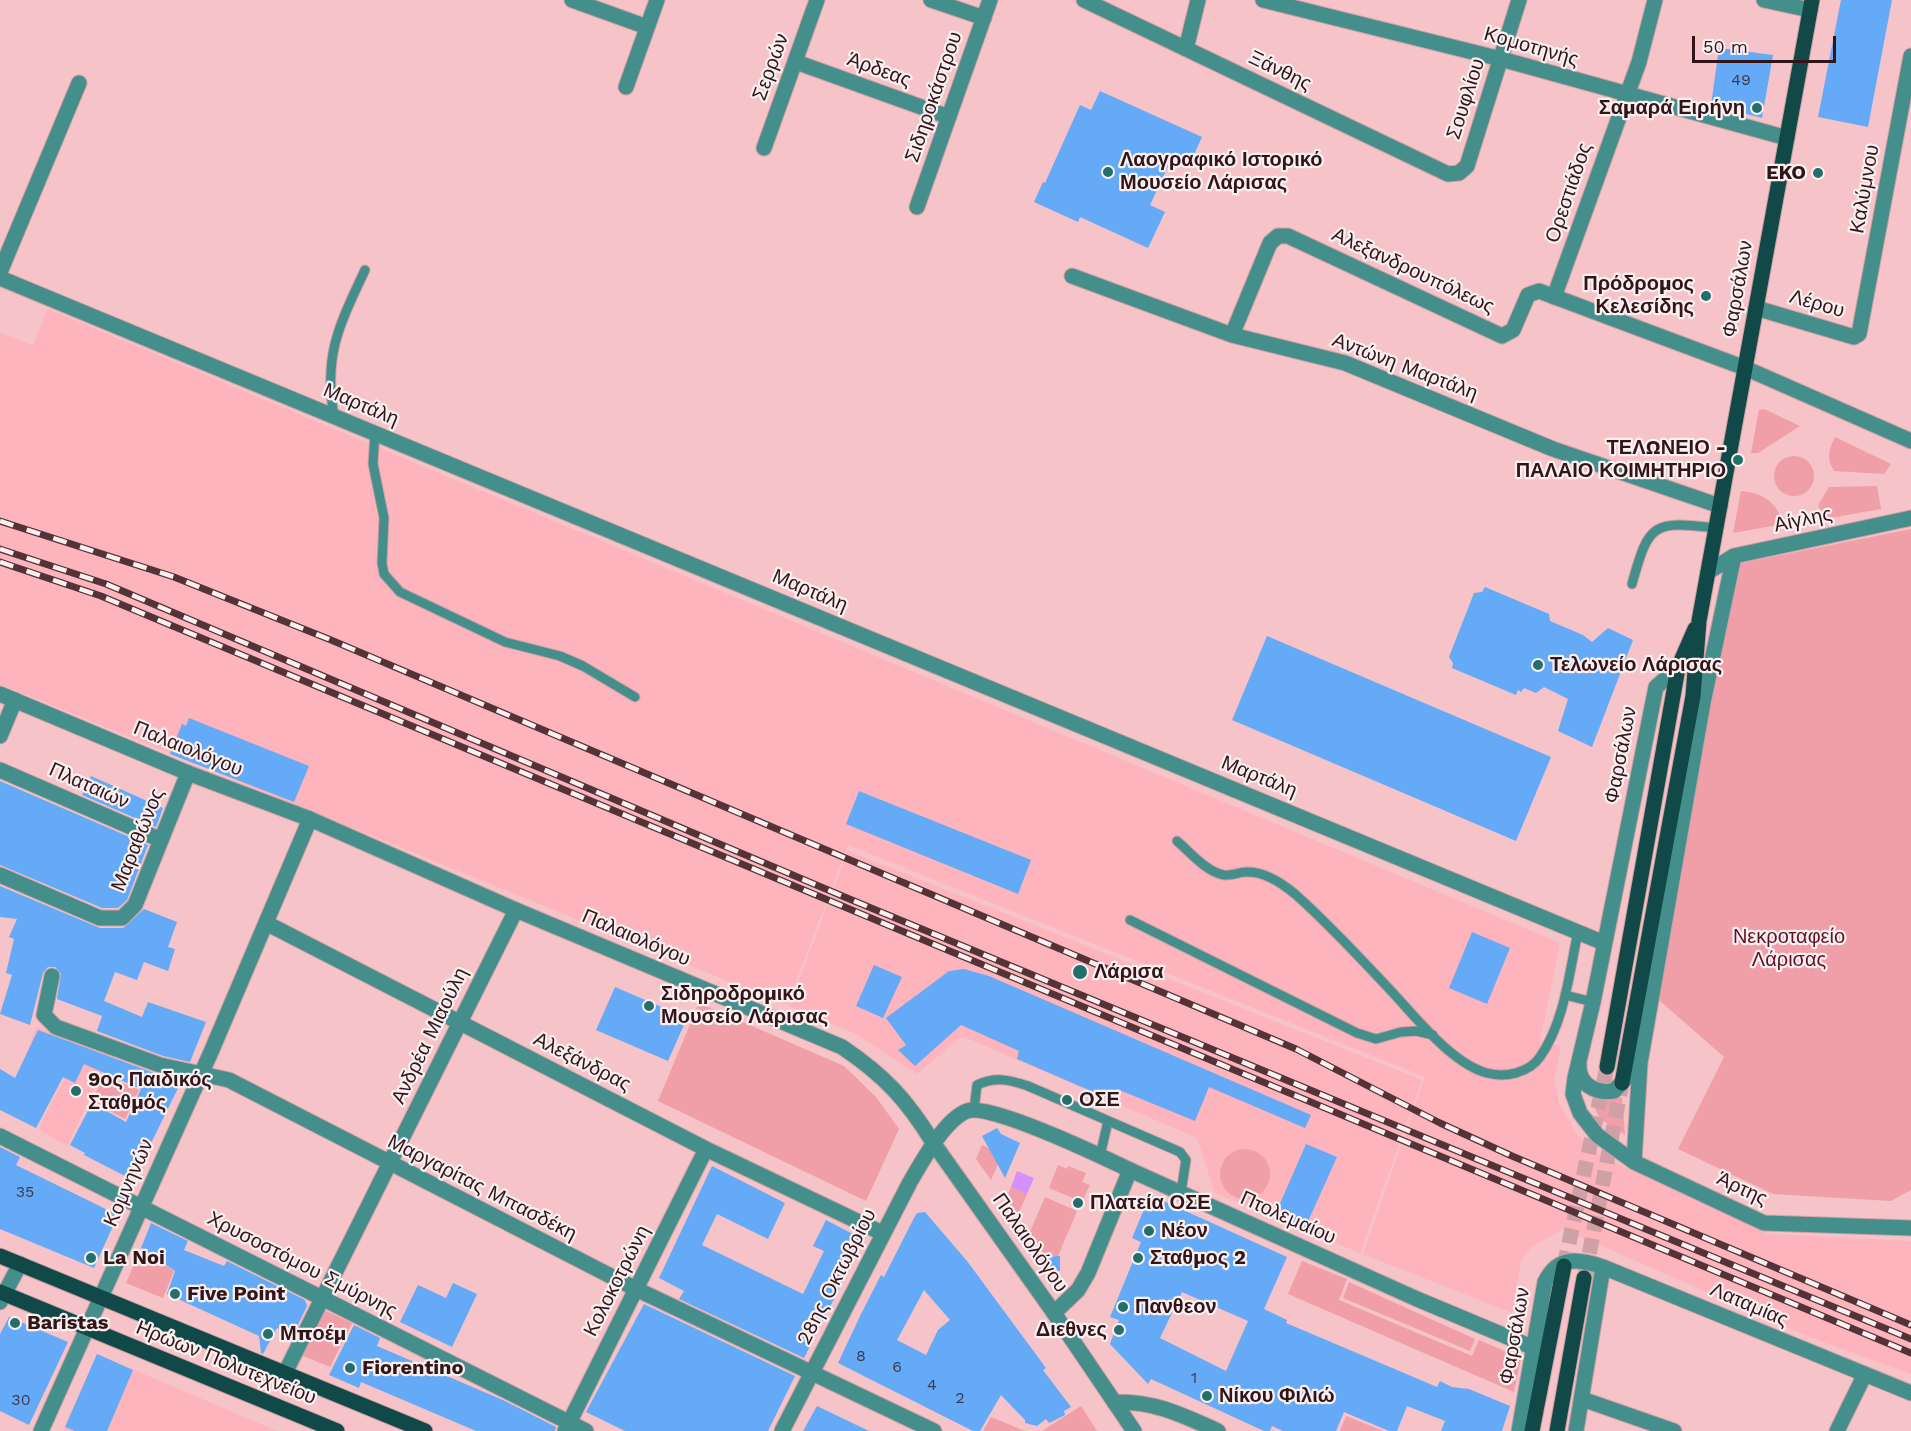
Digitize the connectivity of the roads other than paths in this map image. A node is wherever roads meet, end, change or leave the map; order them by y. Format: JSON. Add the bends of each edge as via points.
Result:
{"nodes":[{"id":1,"x":572,"y":0,"type":"edge"},
{"id":2,"x":657,"y":0,"type":"edge"},
{"id":3,"x":817,"y":0,"type":"edge"},
{"id":4,"x":931,"y":0,"type":"edge"},
{"id":5,"x":990,"y":0,"type":"edge"},
{"id":6,"x":1084,"y":0,"type":"edge"},
{"id":7,"x":1198,"y":0,"type":"edge"},
{"id":8,"x":1263,"y":0,"type":"edge"},
{"id":9,"x":1518,"y":0,"type":"edge"},
{"id":10,"x":1655,"y":0,"type":"edge"},
{"id":11,"x":1764,"y":0,"type":"edge"},
{"id":12,"x":1811,"y":5,"type":"edge"},
{"id":13,"x":984,"y":18,"type":"junction"},
{"id":14,"x":647,"y":27,"type":"junction"},
{"id":15,"x":1186,"y":49,"type":"junction"},
{"id":16,"x":1911,"y":57,"type":"edge"},
{"id":17,"x":1501,"y":59,"type":"junction"},
{"id":18,"x":796,"y":62,"type":"junction"},
{"id":19,"x":79,"y":83,"type":"dead end"},
{"id":20,"x":626,"y":87,"type":"dead end"},
{"id":21,"x":1626,"y":95,"type":"junction"},
{"id":22,"x":949,"y":117,"type":"junction"},
{"id":23,"x":1787,"y":138,"type":"junction"},
{"id":24,"x":764,"y":148,"type":"dead end"},
{"id":25,"x":1459,"y":173,"type":"joint"},
{"id":26,"x":917,"y":207,"type":"dead end"},
{"id":27,"x":365,"y":270,"type":"dead end"},
{"id":28,"x":0,"y":272,"type":"edge"},
{"id":29,"x":1072,"y":276,"type":"dead end"},
{"id":30,"x":0,"y":278,"type":"edge"},
{"id":31,"x":1554,"y":297,"type":"junction"},
{"id":32,"x":1756,"y":308,"type":"junction"},
{"id":33,"x":1862,"y":328,"type":"joint"},
{"id":34,"x":1232,"y":335,"type":"junction"},
{"id":35,"x":1745,"y":368,"type":"junction"},
{"id":36,"x":334,"y":416,"type":"junction"},
{"id":37,"x":375,"y":433,"type":"junction"},
{"id":38,"x":1911,"y":441,"type":"edge"},
{"id":39,"x":1720,"y":506,"type":"junction"},
{"id":40,"x":1911,"y":518,"type":"edge"},
{"id":41,"x":1716,"y":528,"type":"junction"},
{"id":42,"x":1734,"y":556,"type":"junction"},
{"id":43,"x":1708,"y":572,"type":"junction"},
{"id":44,"x":1632,"y":584,"type":"dead end"},
{"id":45,"x":1699,"y":621,"type":"junction"},
{"id":46,"x":1678,"y":668,"type":"junction"},
{"id":47,"x":0,"y":694,"type":"edge"},
{"id":48,"x":635,"y":697,"type":"dead end"},
{"id":49,"x":15,"y":700,"type":"junction"},
{"id":50,"x":0,"y":736,"type":"edge"},
{"id":51,"x":0,"y":770,"type":"edge"},
{"id":52,"x":188,"y":773,"type":"junction"},
{"id":53,"x":310,"y":819,"type":"junction"},
{"id":54,"x":161,"y":840,"type":"junction"},
{"id":55,"x":1177,"y":841,"type":"dead end"},
{"id":56,"x":0,"y":875,"type":"edge"},
{"id":57,"x":516,"y":910,"type":"junction"},
{"id":58,"x":1130,"y":920,"type":"dead end"},
{"id":59,"x":266,"y":923,"type":"junction"},
{"id":60,"x":1578,"y":932,"type":"junction"},
{"id":61,"x":1604,"y":943,"type":"junction"},
{"id":62,"x":52,"y":976,"type":"dead end"},
{"id":63,"x":1565,"y":996,"type":"junction"},
{"id":64,"x":1593,"y":1002,"type":"junction"},
{"id":65,"x":460,"y":1023,"type":"junction"},
{"id":66,"x":1433,"y":1035,"type":"junction"},
{"id":67,"x":1579,"y":1061,"type":"junction"},
{"id":68,"x":1640,"y":1063,"type":"junction"},
{"id":69,"x":1606,"y":1066,"type":"tunnel mouth"},
{"id":70,"x":201,"y":1073,"type":"junction"},
{"id":71,"x":1622,"y":1083,"type":"tunnel mouth"},
{"id":72,"x":975,"y":1110,"type":"junction"},
{"id":73,"x":1108,"y":1121,"type":"junction"},
{"id":74,"x":0,"y":1136,"type":"edge"},
{"id":75,"x":934,"y":1144,"type":"junction"},
{"id":76,"x":706,"y":1149,"type":"junction"},
{"id":77,"x":1100,"y":1156,"type":"junction"},
{"id":78,"x":1634,"y":1162,"type":"junction"},
{"id":79,"x":389,"y":1164,"type":"junction"},
{"id":80,"x":1130,"y":1170,"type":"junction"},
{"id":81,"x":1181,"y":1192,"type":"junction"},
{"id":82,"x":141,"y":1208,"type":"junction"},
{"id":83,"x":1911,"y":1228,"type":"edge"},
{"id":84,"x":882,"y":1233,"type":"junction"},
{"id":85,"x":0,"y":1256,"type":"edge"},
{"id":86,"x":1567,"y":1263,"type":"junction"},
{"id":87,"x":20,"y":1264,"type":"junction"},
{"id":88,"x":1603,"y":1267,"type":"junction"},
{"id":89,"x":1584,"y":1278,"type":"tunnel mouth"},
{"id":90,"x":636,"y":1289,"type":"junction"},
{"id":91,"x":1,"y":1296,"type":"edge"},
{"id":92,"x":99,"y":1297,"type":"junction"},
{"id":93,"x":322,"y":1299,"type":"junction"},
{"id":94,"x":1054,"y":1313,"type":"junction"},
{"id":95,"x":86,"y":1327,"type":"junction"},
{"id":96,"x":1534,"y":1348,"type":"junction"},
{"id":97,"x":812,"y":1372,"type":"junction"},
{"id":98,"x":285,"y":1373,"type":"junction"},
{"id":99,"x":1864,"y":1376,"type":"junction"},
{"id":100,"x":1911,"y":1393,"type":"edge"},
{"id":101,"x":1582,"y":1399,"type":"junction"},
{"id":102,"x":1114,"y":1402,"type":"junction"},
{"id":103,"x":567,"y":1426,"type":"edge"},
{"id":104,"x":41,"y":1431,"type":"edge"},
{"id":105,"x":336,"y":1431,"type":"edge"},
{"id":106,"x":425,"y":1431,"type":"edge"},
{"id":107,"x":586,"y":1431,"type":"edge"},
{"id":108,"x":782,"y":1431,"type":"edge"},
{"id":109,"x":934,"y":1431,"type":"edge"},
{"id":110,"x":1134,"y":1431,"type":"edge"},
{"id":111,"x":1218,"y":1431,"type":"edge"},
{"id":112,"x":1519,"y":1431,"type":"edge"},
{"id":113,"x":1532,"y":1431,"type":"edge"},
{"id":114,"x":1557,"y":1431,"type":"edge"},
{"id":115,"x":1576,"y":1431,"type":"edge"},
{"id":116,"x":1674,"y":1431,"type":"edge"},
{"id":117,"x":1837,"y":1431,"type":"edge"}],
"edges":[{"from":1,"to":14,"type":"street"},
{"from":2,"to":14,"type":"street"},
{"from":3,"to":18,"type":"street","name":"Σερρών"},
{"from":4,"to":13,"type":"street"},
{"from":5,"to":13,"type":"street","name":"Σιδηροκάστρου"},
{"from":6,"to":15,"type":"street","name":"Ξάνθης"},
{"from":7,"to":15,"type":"street"},
{"from":8,"to":17,"type":"street","name":"Κομοτηνής"},
{"from":9,"to":17,"type":"street","name":"Σουφλίου"},
{"from":10,"to":21,"type":"street","name":"Ορεστιάδος"},
{"from":11,"to":12,"type":"street"},
{"from":12,"to":23,"type":"main road","name":"Φαρσάλων"},
{"from":13,"to":22,"type":"street","name":"Σιδηροκάστρου"},
{"from":14,"to":20,"type":"street"},
{"from":15,"to":25,"type":"street","name":"Ξάνθης","via":[[1448,174]]},
{"from":16,"to":33,"type":"street","name":"Καλύμνου"},
{"from":17,"to":21,"type":"street","name":"Κομοτηνής"},
{"from":17,"to":25,"type":"street","name":"Σουφλίου","via":[[1467,166]]},
{"from":18,"to":22,"type":"street","name":"Άρδεας"},
{"from":18,"to":24,"type":"street","name":"Σερρών"},
{"from":19,"to":28,"type":"street"},
{"from":21,"to":23,"type":"street","name":"Κομοτηνής"},
{"from":21,"to":31,"type":"street","name":"Ορεστιάδος"},
{"from":22,"to":26,"type":"street","name":"Σιδηροκάστρου"},
{"from":23,"to":32,"type":"main road","name":"Φαρσάλων"},
{"from":27,"to":36,"type":"lane","via":[[337,330],[329,369]]},
{"from":29,"to":34,"type":"street","name":"Αντώνη Μαρτάλη"},
{"from":30,"to":36,"type":"street","name":"Μαρτάλη"},
{"from":31,"to":34,"type":"street","name":"Αλεξανδρουπόλεως","via":[[1539,291],[1528,295],[1513,330],[1502,336],[1288,236],[1278,236],[1270,243]]},
{"from":31,"to":35,"type":"street","name":"Αλεξανδρουπόλεως"},
{"from":32,"to":33,"type":"street","name":"Λέρου","via":[[1854,337]]},
{"from":32,"to":35,"type":"main road","name":"Φαρσάλων"},
{"from":34,"to":39,"type":"street","name":"Αντώνη Μαρτάλη","via":[[1345,363],[1553,449]]},
{"from":35,"to":38,"type":"street","name":"Αλεξανδρουπόλεως"},
{"from":35,"to":39,"type":"main road","name":"Φαρσάλων"},
{"from":36,"to":37,"type":"street","name":"Μαρτάλη"},
{"from":37,"to":48,"type":"lane","via":[[373,464],[384,518],[382,563],[389,582],[400,592],[505,642],[584,666]]},
{"from":37,"to":60,"type":"street","name":"Μαρτάλη"},
{"from":39,"to":41,"type":"main road","name":"Φαρσάλων"},
{"from":40,"to":42,"type":"street","name":"Αίγλης"},
{"from":41,"to":43,"type":"main road","name":"Φαρσάλων"},
{"from":41,"to":44,"type":"lane","via":[[1676,524],[1658,530],[1643,544]]},
{"from":42,"to":43,"type":"street","name":"Αίγλης"},
{"from":42,"to":68,"type":"street","via":[[1703,703]]},
{"from":43,"to":45,"type":"main road","name":"Φαρσάλων"},
{"from":45,"to":46,"type":"main road"},
{"from":45,"to":71,"type":"main road","via":[[1696,675]]},
{"from":46,"to":61,"type":"street","name":"Φαρσάλων","via":[[1656,687]]},
{"from":46,"to":69,"type":"main road","name":"Φαρσάλων"},
{"from":47,"to":49,"type":"street","name":"Παλαιολόγου"},
{"from":49,"to":50,"type":"street"},
{"from":49,"to":52,"type":"street","name":"Παλαιολόγου"},
{"from":51,"to":54,"type":"street","name":"Πλαταιών"},
{"from":52,"to":53,"type":"street","name":"Παλαιολόγου"},
{"from":52,"to":54,"type":"street","name":"Μαραθώνος"},
{"from":53,"to":57,"type":"street","name":"Παλαιολόγου"},
{"from":53,"to":59,"type":"street","name":"Κομνηνών"},
{"from":54,"to":56,"type":"street","name":"Μαραθώνος","via":[[135,905],[122,918],[100,918]]},
{"from":55,"to":66,"type":"lane","via":[[1217,873],[1261,875],[1293,893]]},
{"from":57,"to":65,"type":"street","name":"Ανδρέα Μιαούλη"},
{"from":57,"to":75,"type":"street","name":"Παλαιολόγου","via":[[842,1047],[875,1069],[899,1093]]},
{"from":58,"to":66,"type":"lane","via":[[1357,1033],[1376,1039],[1401,1032]]},
{"from":59,"to":65,"type":"street","name":"Αλεξάνδρας"},
{"from":59,"to":70,"type":"street","name":"Κομνηνών"},
{"from":60,"to":61,"type":"street","name":"Μαρτάλη"},
{"from":60,"to":63,"type":"lane"},
{"from":61,"to":64,"type":"street","name":"Φαρσάλων"},
{"from":62,"to":70,"type":"street","name":"Μαργαρίτας Μπασδέκη","via":[[44,1015],[56,1027],[160,1065]]},
{"from":63,"to":64,"type":"lane"},
{"from":63,"to":66,"type":"lane","via":[[1554,1032],[1539,1058],[1525,1070],[1504,1075],[1485,1073],[1456,1056]]},
{"from":64,"to":67,"type":"street","name":"Φαρσάλων"},
{"from":65,"to":76,"type":"street","name":"Αλεξάνδρας"},
{"from":65,"to":79,"type":"street","name":"Ανδρέα Μιαούλη"},
{"from":67,"to":68,"type":"street","via":[[1579,1074],[1584,1082],[1605,1092],[1619,1087]]},
{"from":67,"to":78,"type":"street","name":"Φαρσάλων","via":[[1574,1094],[1581,1113],[1597,1135]]},
{"from":68,"to":78,"type":"street"},
{"from":70,"to":79,"type":"street","name":"Μαργαρίτας Μπασδέκη","via":[[239,1085]]},
{"from":70,"to":82,"type":"street","name":"Κομνηνών"},
{"from":72,"to":73,"type":"lane","via":[[977,1085],[1004,1079]]},
{"from":72,"to":75,"type":"street","via":[[958,1118]]},
{"from":72,"to":77,"type":"street","name":"Πτολεμαίου","via":[[1020,1122]]},
{"from":73,"to":77,"type":"lane"},
{"from":73,"to":81,"type":"lane","via":[[1180,1152],[1186,1160]]},
{"from":74,"to":82,"type":"street","name":"Χρυσοστόμου Σμύρνης"},
{"from":75,"to":84,"type":"street","name":"28ης Οκτωβρίου"},
{"from":75,"to":94,"type":"street","name":"Παλαιολόγου"},
{"from":76,"to":84,"type":"street","name":"Αλεξάνδρας"},
{"from":76,"to":90,"type":"street","name":"Κολοκοτρώνη"},
{"from":77,"to":80,"type":"street","name":"Πτολεμαίου"},
{"from":78,"to":83,"type":"street","name":"Άρτης","via":[[1764,1223]]},
{"from":79,"to":90,"type":"street","name":"Μαργαρίτας Μπασδέκη"},
{"from":79,"to":93,"type":"street","name":"Ανδρέα Μιαούλη"},
{"from":80,"to":81,"type":"street","name":"Πτολεμαίου"},
{"from":80,"to":94,"type":"street","via":[[1084,1280]]},
{"from":81,"to":96,"type":"street","name":"Πτολεμαίου"},
{"from":82,"to":92,"type":"street","name":"Κομνηνών"},
{"from":82,"to":93,"type":"street","name":"Χρυσοστόμου Σμύρνης"},
{"from":84,"to":97,"type":"street","name":"28ης Οκτωβρίου"},
{"from":85,"to":87,"type":"main road","name":"Ηρώων Πολυτεχνείου"},
{"from":86,"to":88,"type":"street","name":"Λαταμίας","via":[[1578,1259]]},
{"from":86,"to":96,"type":"street","name":"Φαρσάλων","via":[[1555,1268],[1545,1282]]},
{"from":86,"to":113,"type":"main road","name":"Φαρσάλων"},
{"from":87,"to":91,"type":"street"},
{"from":87,"to":92,"type":"main road","name":"Ηρώων Πολυτεχνείου"},
{"from":88,"to":99,"type":"street","name":"Λαταμίας"},
{"from":88,"to":101,"type":"street"},
{"from":89,"to":114,"type":"main road"},
{"from":90,"to":97,"type":"street","name":"Μαργαρίτας Μπασδέκη"},
{"from":90,"to":103,"type":"street","name":"Κολοκοτρώνη"},
{"from":91,"to":95,"type":"main road","name":"Ηρώων Πολυτεχνείου"},
{"from":92,"to":95,"type":"street","name":"Κομνηνών"},
{"from":92,"to":98,"type":"main road","name":"Ηρώων Πολυτεχνείου"},
{"from":93,"to":98,"type":"street","name":"Ανδρέα Μιαούλη"},
{"from":93,"to":103,"type":"street","name":"Χρυσοστόμου Σμύρνης"},
{"from":94,"to":102,"type":"street","name":"Παλαιολόγου"},
{"from":95,"to":104,"type":"street","name":"Κομνηνών"},
{"from":95,"to":105,"type":"main road","name":"Ηρώων Πολυτεχνείου"},
{"from":96,"to":112,"type":"street","name":"Φαρσάλων"},
{"from":97,"to":108,"type":"street","name":"28ης Οκτωβρίου"},
{"from":97,"to":109,"type":"street","name":"Μαργαρίτας Μπασδέκη"},
{"from":98,"to":106,"type":"main road","name":"Ηρώων Πολυτεχνείου"},
{"from":99,"to":100,"type":"street","name":"Λαταμίας"},
{"from":99,"to":117,"type":"street"},
{"from":101,"to":115,"type":"street"},
{"from":101,"to":116,"type":"street"},
{"from":102,"to":110,"type":"street","name":"Παλαιολόγου"},
{"from":102,"to":111,"type":"street","via":[[1139,1401],[1172,1410]]},
{"from":103,"to":107,"type":"street","name":"Χρυσοστόμου Σμύρνης"}]}
